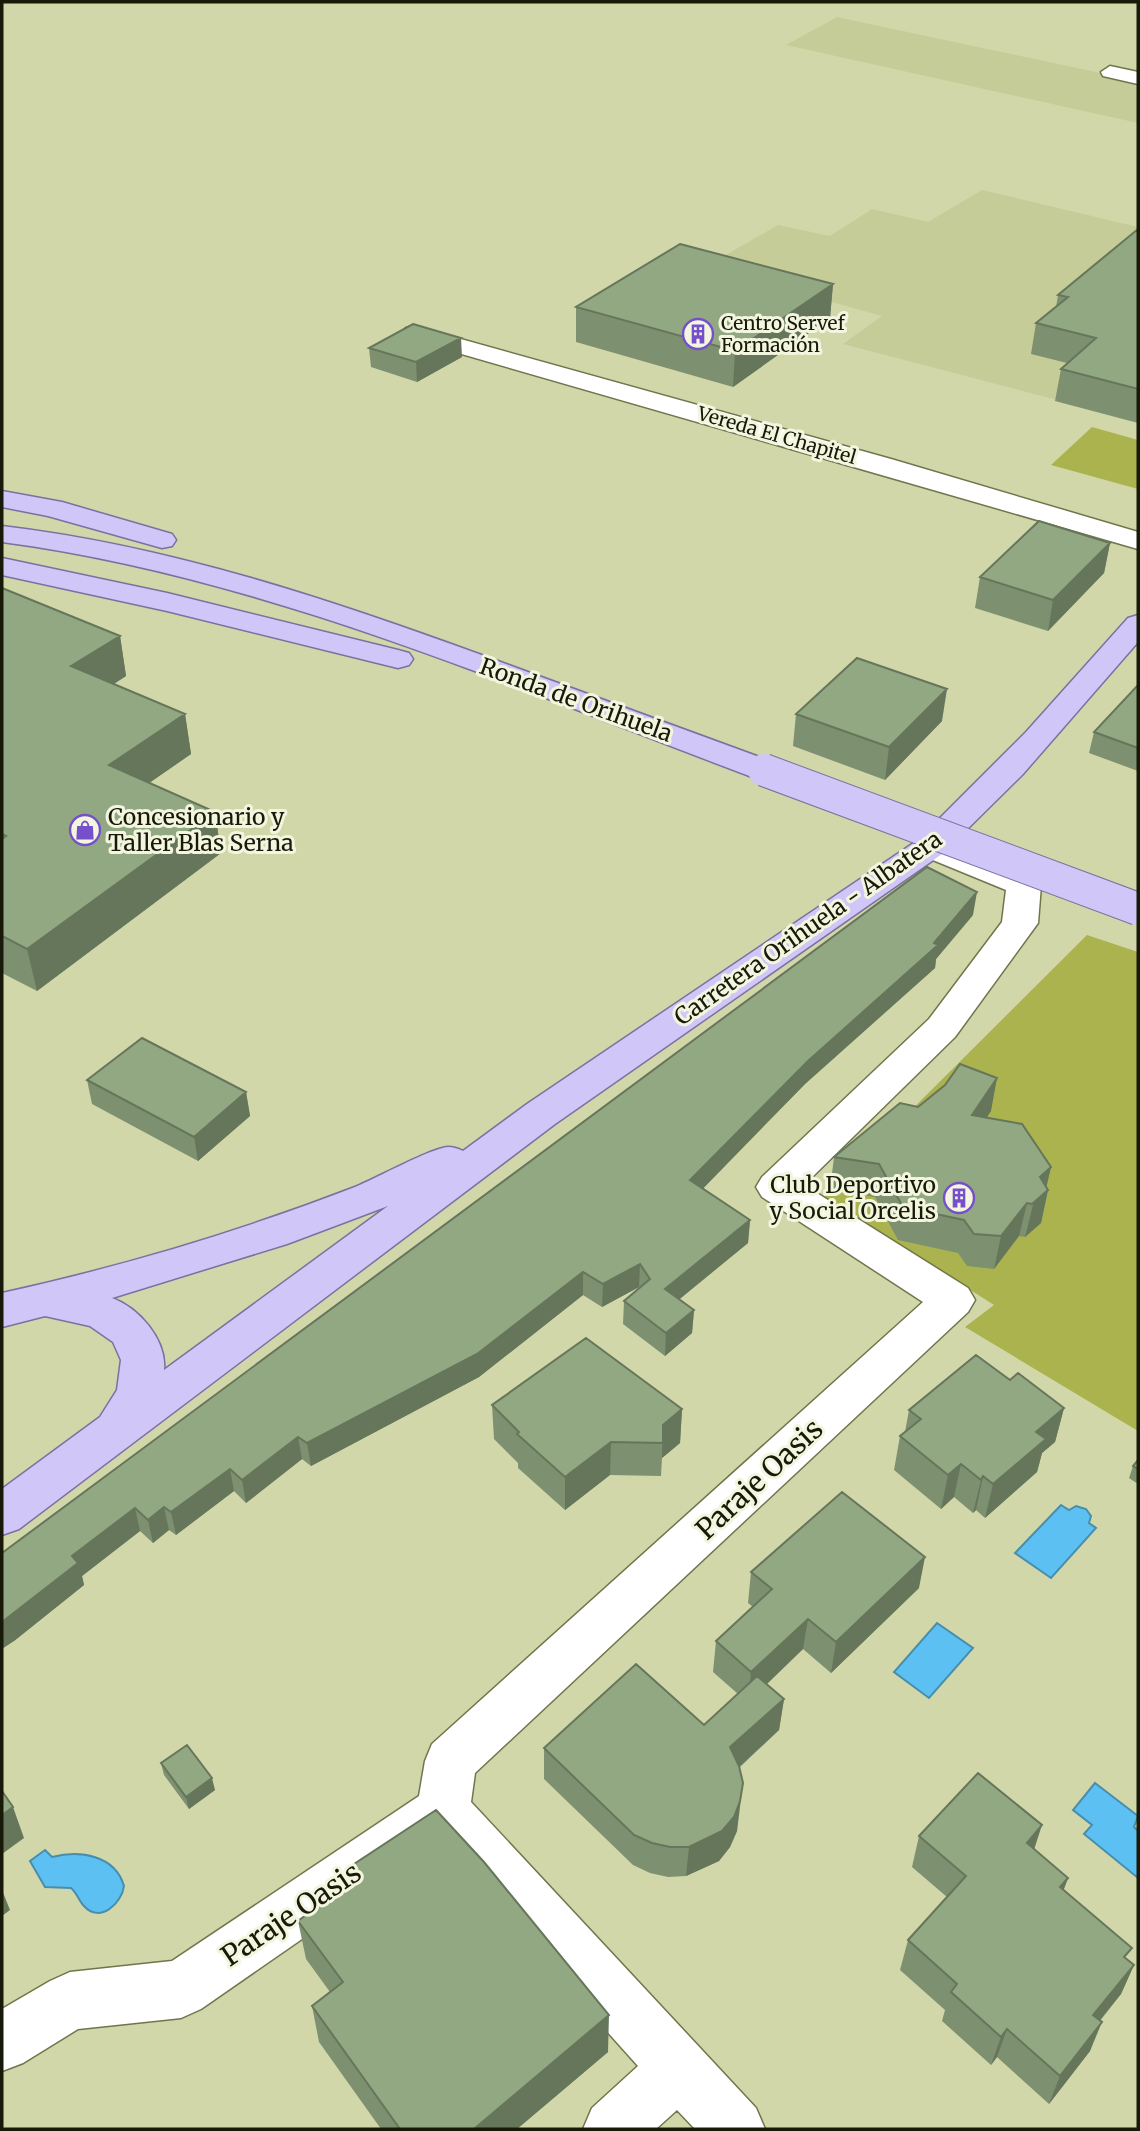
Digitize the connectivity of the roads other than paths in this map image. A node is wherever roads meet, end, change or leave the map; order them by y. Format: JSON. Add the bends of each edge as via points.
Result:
{"nodes":[{"id":1,"x":1110,"y":72,"type":"dead end"},
{"id":2,"x":1138,"y":78,"type":"edge"},
{"id":3,"x":414,"y":333,"type":"edge"},
{"id":4,"x":2,"y":492,"type":"edge"},
{"id":5,"x":2,"y":499,"type":"edge"},
{"id":6,"x":52,"y":508,"type":"junction"},
{"id":7,"x":2,"y":534,"type":"edge"},
{"id":8,"x":1138,"y":541,"type":"edge"},
{"id":9,"x":2,"y":566,"type":"edge"},
{"id":10,"x":1138,"y":624,"type":"edge"},
{"id":11,"x":1138,"y":647,"type":"edge"},
{"id":12,"x":1101,"y":669,"type":"junction"},
{"id":13,"x":508,"y":675,"type":"junction"},
{"id":14,"x":764,"y":770,"type":"junction"},
{"id":15,"x":930,"y":847,"type":"junction"},
{"id":16,"x":1138,"y":909,"type":"edge"},
{"id":17,"x":541,"y":1114,"type":"junction"},
{"id":18,"x":45,"y":1301,"type":"junction"},
{"id":19,"x":2,"y":1310,"type":"edge"},
{"id":20,"x":117,"y":1427,"type":"junction"},
{"id":21,"x":2,"y":1515,"type":"edge"},
{"id":22,"x":443,"y":1810,"type":"junction"},
{"id":23,"x":2,"y":2042,"type":"edge"},
{"id":24,"x":679,"y":2068,"type":"junction"},
{"id":25,"x":613,"y":2129,"type":"edge"},
{"id":26,"x":735,"y":2129,"type":"edge"}],
"edges":[{"from":1,"to":2,"type":"street"},
{"from":3,"to":8,"type":"street","name":"Vereda El Chapitel"},
{"from":4,"to":6,"type":"main road"},
{"from":5,"to":6,"type":"main road"},
{"from":6,"to":13,"type":"main road","via":[[301,583],[419,629]]},
{"from":7,"to":13,"type":"main road","name":"Ronda de Orihuela","via":[[108,551],[230,580]]},
{"from":9,"to":14,"type":"main road","via":[[412,663],[614,731]]},
{"from":10,"to":12,"type":"main road","name":"Carretera Orihuela - Albatera"},
{"from":11,"to":12,"type":"main road"},
{"from":12,"to":15,"type":"main road","name":"Carretera Orihuela - Albatera","via":[[1040,738]]},
{"from":13,"to":14,"type":"main road","name":"Ronda de Orihuela"},
{"from":14,"to":16,"type":"main road","name":"Ronda de Orihuela","bridge":true},
{"from":15,"to":17,"type":"main road","name":"Carretera Orihuela - Albatera"},
{"from":15,"to":22,"type":"street","name":"Paraje Oasis","via":[[1024,885],[1020,923],[942,1028],[776,1187],[953,1300],[451,1761]]},
{"from":17,"to":18,"type":"main road","via":[[411,1180],[241,1244]]},
{"from":17,"to":20,"type":"main road"},
{"from":18,"to":19,"type":"main road"},
{"from":18,"to":20,"type":"main road","via":[[101,1311],[130,1331],[143,1360],[139,1394]]},
{"from":20,"to":21,"type":"main road"},
{"from":22,"to":23,"type":"street","name":"Paraje Oasis","via":[[181,1989],[70,2001]]},
{"from":22,"to":24,"type":"street"},
{"from":24,"to":25,"type":"street"},
{"from":24,"to":26,"type":"street"}]}
